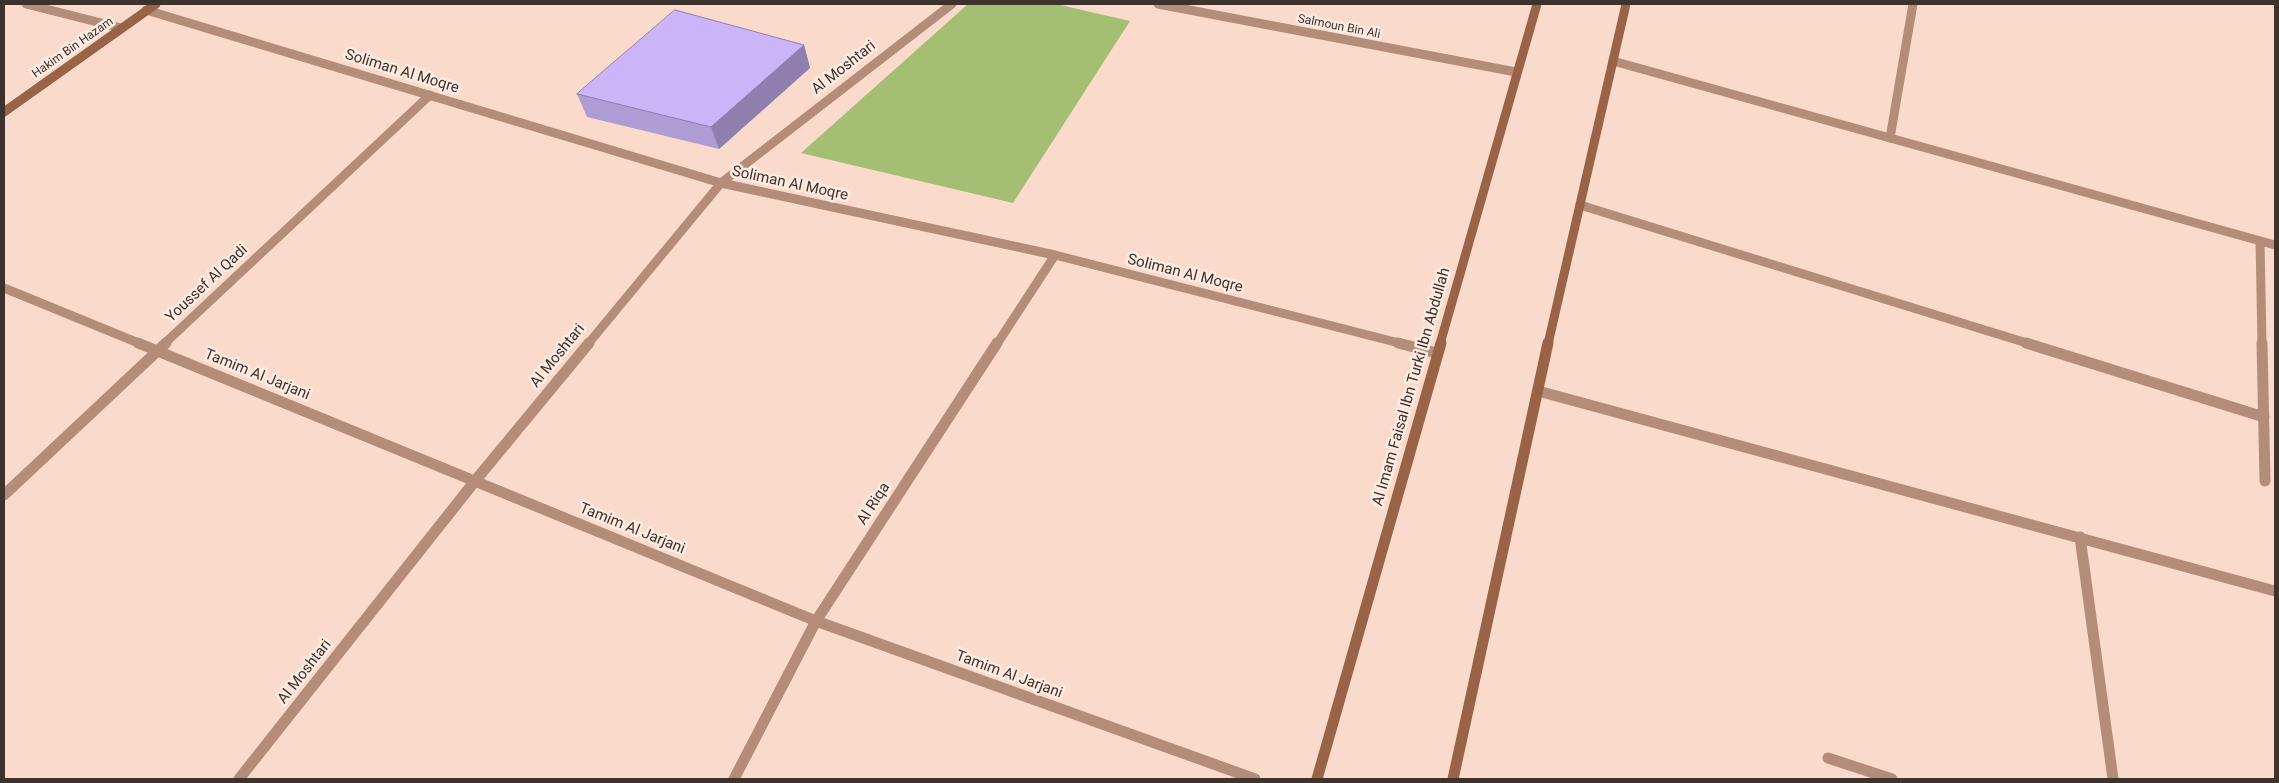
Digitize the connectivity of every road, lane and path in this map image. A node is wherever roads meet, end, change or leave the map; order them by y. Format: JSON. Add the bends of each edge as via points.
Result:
{"nodes":[{"id":1,"x":26,"y":4,"type":"edge"},
{"id":2,"x":156,"y":4,"type":"edge"},
{"id":3,"x":952,"y":4,"type":"edge"},
{"id":4,"x":1158,"y":4,"type":"edge"},
{"id":5,"x":1537,"y":4,"type":"edge"},
{"id":6,"x":1626,"y":4,"type":"edge"},
{"id":7,"x":1913,"y":4,"type":"edge"},
{"id":8,"x":146,"y":10,"type":"junction"},
{"id":9,"x":121,"y":28,"type":"junction"},
{"id":10,"x":1612,"y":61,"type":"junction"},
{"id":11,"x":1516,"y":72,"type":"junction"},
{"id":12,"x":430,"y":95,"type":"junction"},
{"id":13,"x":4,"y":112,"type":"edge"},
{"id":14,"x":1890,"y":138,"type":"junction"},
{"id":15,"x":720,"y":183,"type":"junction"},
{"id":16,"x":1580,"y":205,"type":"junction"},
{"id":17,"x":2260,"y":241,"type":"junction"},
{"id":18,"x":2275,"y":245,"type":"edge"},
{"id":19,"x":1055,"y":255,"type":"junction"},
{"id":20,"x":4,"y":288,"type":"edge"},
{"id":21,"x":158,"y":350,"type":"junction"},
{"id":22,"x":1436,"y":354,"type":"junction"},
{"id":23,"x":1538,"y":390,"type":"junction"},
{"id":24,"x":2264,"y":418,"type":"junction"},
{"id":25,"x":475,"y":481,"type":"junction"},
{"id":26,"x":2265,"y":481,"type":"dead end"},
{"id":27,"x":4,"y":495,"type":"edge"},
{"id":28,"x":2080,"y":537,"type":"junction"},
{"id":29,"x":2275,"y":591,"type":"edge"},
{"id":30,"x":816,"y":621,"type":"junction"},
{"id":31,"x":1828,"y":758,"type":"dead end"},
{"id":32,"x":239,"y":779,"type":"edge"},
{"id":33,"x":734,"y":779,"type":"edge"},
{"id":34,"x":1255,"y":779,"type":"edge"},
{"id":35,"x":1317,"y":779,"type":"edge"},
{"id":36,"x":1453,"y":779,"type":"edge"},
{"id":37,"x":1892,"y":779,"type":"edge"},
{"id":38,"x":2113,"y":779,"type":"edge"}],
"edges":[{"from":1,"to":9,"type":"street"},
{"from":2,"to":8,"type":"main road","name":"Hakim Bin Hazam"},
{"from":3,"to":15,"type":"street","name":"Al Moshtari"},
{"from":4,"to":11,"type":"street","name":"Salmoun Bin Ali"},
{"from":5,"to":11,"type":"main road","name":"Al Imam Faisal Ibn Turki Ibn Abdullah"},
{"from":6,"to":10,"type":"main road"},
{"from":7,"to":14,"type":"street"},
{"from":8,"to":9,"type":"main road","name":"Hakim Bin Hazam"},
{"from":8,"to":12,"type":"street","name":"Soliman Al Moqre"},
{"from":9,"to":13,"type":"main road","name":"Hakim Bin Hazam"},
{"from":10,"to":14,"type":"street"},
{"from":10,"to":16,"type":"main road"},
{"from":11,"to":22,"type":"main road","name":"Al Imam Faisal Ibn Turki Ibn Abdullah"},
{"from":12,"to":15,"type":"street","name":"Soliman Al Moqre"},
{"from":12,"to":21,"type":"street","name":"Youssef Al Qadi"},
{"from":14,"to":17,"type":"street"},
{"from":15,"to":19,"type":"street","name":"Soliman Al Moqre"},
{"from":15,"to":25,"type":"street","name":"Al Moshtari"},
{"from":16,"to":23,"type":"main road"},
{"from":16,"to":24,"type":"street"},
{"from":17,"to":18,"type":"street"},
{"from":17,"to":24,"type":"street"},
{"from":19,"to":22,"type":"street","name":"Soliman Al Moqre"},
{"from":19,"to":30,"type":"street","name":"Al Riqa"},
{"from":20,"to":21,"type":"street","name":"Tamim Al Jarjani"},
{"from":21,"to":25,"type":"street","name":"Tamim Al Jarjani"},
{"from":21,"to":27,"type":"street","name":"Youssef Al Qadi"},
{"from":22,"to":35,"type":"main road","name":"Al Imam Faisal Ibn Turki Ibn Abdullah"},
{"from":23,"to":28,"type":"street"},
{"from":23,"to":36,"type":"main road"},
{"from":24,"to":26,"type":"street"},
{"from":25,"to":30,"type":"street","name":"Tamim Al Jarjani"},
{"from":25,"to":32,"type":"street","name":"Al Moshtari"},
{"from":28,"to":29,"type":"street"},
{"from":28,"to":38,"type":"street"},
{"from":30,"to":33,"type":"street","name":"Al Riqa"},
{"from":30,"to":34,"type":"street","name":"Tamim Al Jarjani"},
{"from":31,"to":37,"type":"street"}]}
